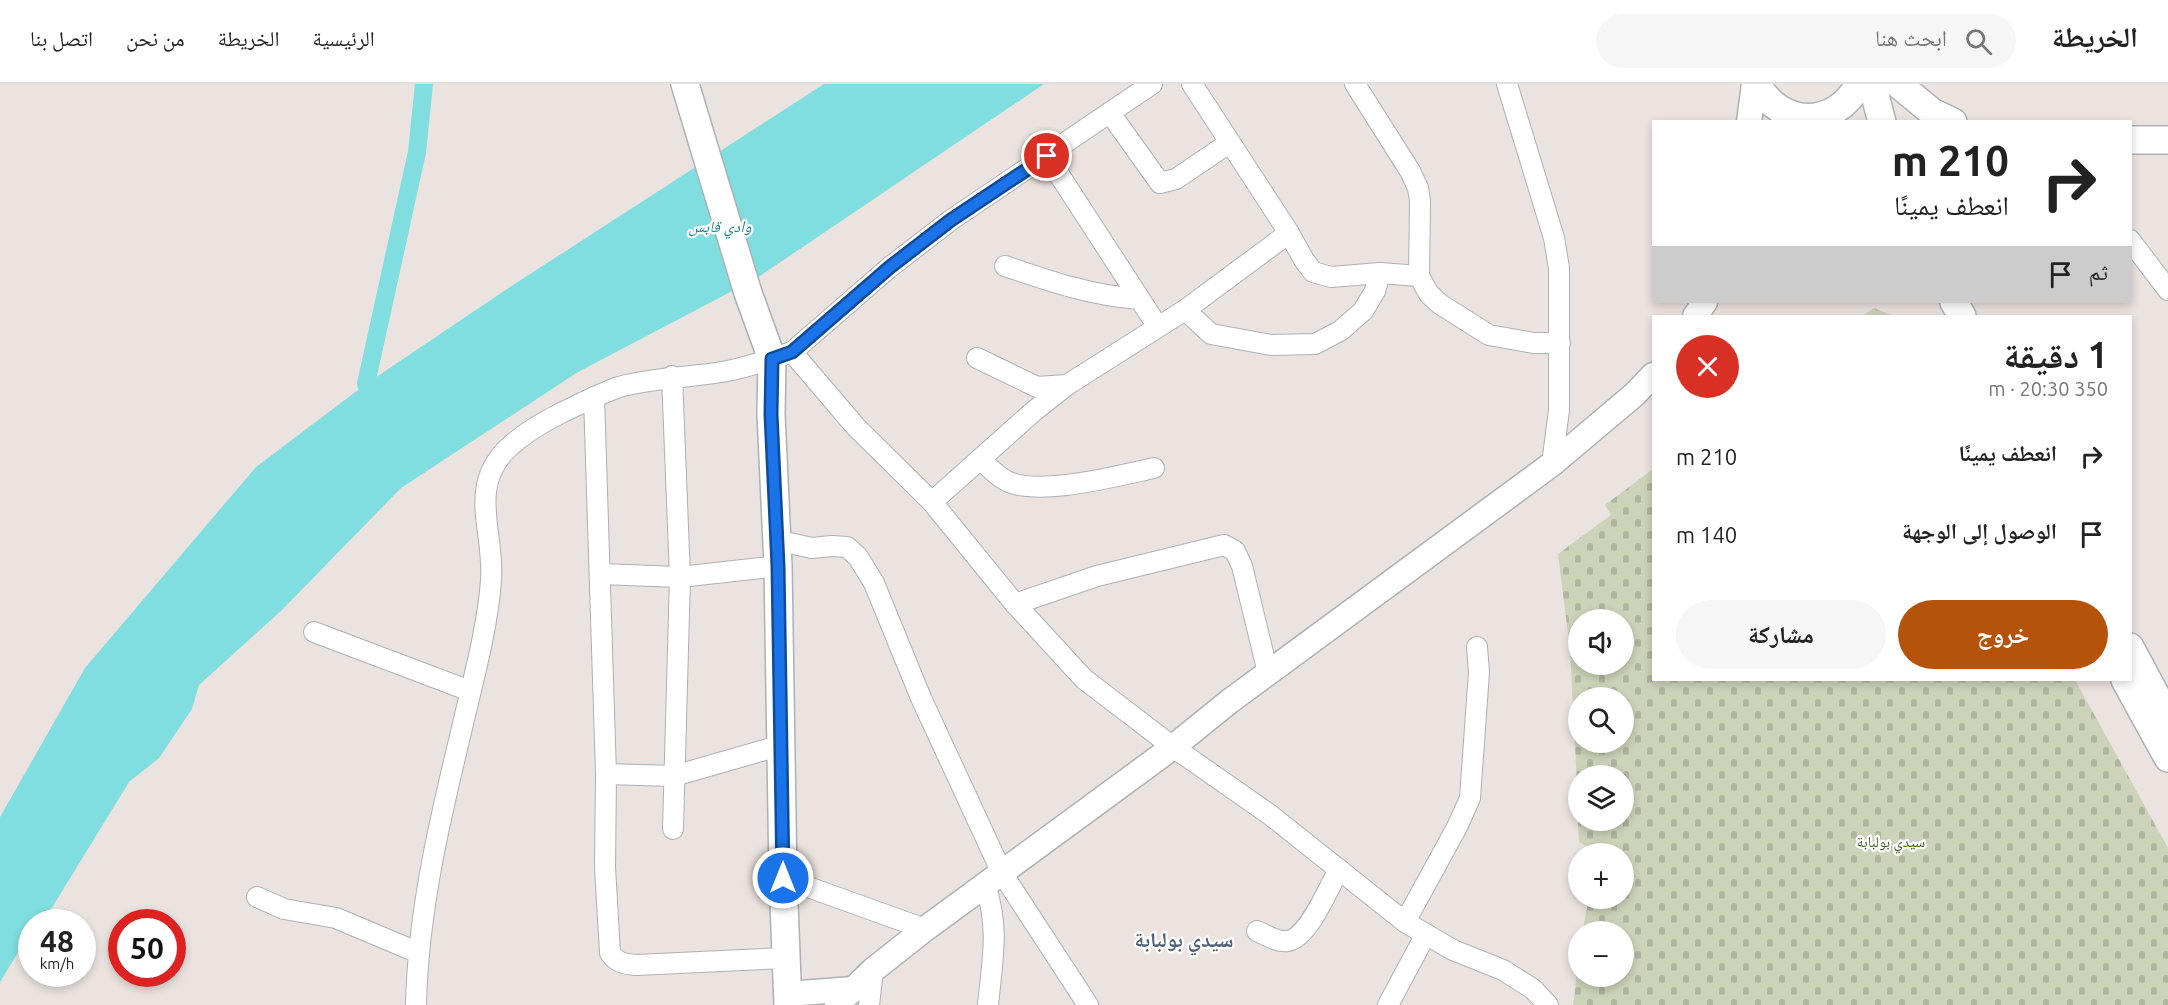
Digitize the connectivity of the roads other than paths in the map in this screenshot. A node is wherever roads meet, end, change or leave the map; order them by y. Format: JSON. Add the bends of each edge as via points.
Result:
{"nodes":[{"id":1,"x":685,"y":84,"type":"edge"},
{"id":2,"x":1152,"y":84,"type":"edge"},
{"id":3,"x":1192,"y":84,"type":"edge"},
{"id":4,"x":1354,"y":84,"type":"edge"},
{"id":5,"x":1507,"y":84,"type":"edge"},
{"id":6,"x":1756,"y":84,"type":"edge"},
{"id":7,"x":1859,"y":84,"type":"edge"},
{"id":8,"x":1872,"y":84,"type":"edge"},
{"id":9,"x":1900,"y":85,"type":"edge"},
{"id":10,"x":1110,"y":113,"type":"junction"},
{"id":11,"x":1835,"y":119,"type":"edge"},
{"id":12,"x":1749,"y":120,"type":"edge"},
{"id":13,"x":1801,"y":120,"type":"edge"},
{"id":14,"x":1881,"y":120,"type":"edge"},
{"id":15,"x":1949,"y":120,"type":"edge"},
{"id":16,"x":2132,"y":140,"type":"edge"},
{"id":17,"x":2168,"y":140,"type":"edge"},
{"id":18,"x":1230,"y":143,"type":"junction"},
{"id":19,"x":1047,"y":156,"type":"junction"},
{"id":20,"x":1289,"y":233,"type":"junction"},
{"id":21,"x":2132,"y":243,"type":"edge"},
{"id":22,"x":1005,"y":266,"type":"dead end"},
{"id":23,"x":1380,"y":273,"type":"junction"},
{"id":24,"x":1419,"y":276,"type":"junction"},
{"id":25,"x":2168,"y":290,"type":"edge"},
{"id":26,"x":1139,"y":299,"type":"junction"},
{"id":27,"x":1185,"y":310,"type":"junction"},
{"id":28,"x":1158,"y":327,"type":"junction"},
{"id":29,"x":1560,"y":343,"type":"junction"},
{"id":30,"x":782,"y":355,"type":"junction"},
{"id":31,"x":977,"y":357,"type":"dead end"},
{"id":32,"x":672,"y":376,"type":"junction"},
{"id":33,"x":1652,"y":376,"type":"edge"},
{"id":34,"x":1067,"y":385,"type":"junction"},
{"id":35,"x":594,"y":397,"type":"junction"},
{"id":36,"x":980,"y":459,"type":"junction"},
{"id":37,"x":1552,"y":464,"type":"junction"},
{"id":38,"x":1154,"y":468,"type":"dead end"},
{"id":39,"x":932,"y":502,"type":"junction"},
{"id":40,"x":777,"y":553,"type":"junction"},
{"id":41,"x":600,"y":574,"type":"junction"},
{"id":42,"x":680,"y":577,"type":"junction"},
{"id":43,"x":1015,"y":604,"type":"junction"},
{"id":44,"x":315,"y":632,"type":"dead end"},
{"id":45,"x":1477,"y":646,"type":"dead end"},
{"id":46,"x":2132,"y":651,"type":"edge"},
{"id":47,"x":1268,"y":674,"type":"junction"},
{"id":48,"x":2126,"y":681,"type":"edge"},
{"id":49,"x":470,"y":691,"type":"junction"},
{"id":50,"x":2168,"y":718,"type":"edge"},
{"id":51,"x":782,"y":744,"type":"junction"},
{"id":52,"x":1173,"y":747,"type":"junction"},
{"id":53,"x":2168,"y":759,"type":"edge"},
{"id":54,"x":606,"y":774,"type":"junction"},
{"id":55,"x":674,"y":776,"type":"junction"},
{"id":56,"x":673,"y":829,"type":"dead end"},
{"id":57,"x":1340,"y":869,"type":"junction"},
{"id":58,"x":783,"y":878,"type":"junction"},
{"id":59,"x":993,"y":879,"type":"junction"},
{"id":60,"x":257,"y":897,"type":"dead end"},
{"id":61,"x":1405,"y":922,"type":"junction"},
{"id":62,"x":925,"y":929,"type":"junction"},
{"id":63,"x":1257,"y":931,"type":"dead end"},
{"id":64,"x":1426,"y":934,"type":"junction"},
{"id":65,"x":419,"y":953,"type":"junction"},
{"id":66,"x":785,"y":958,"type":"junction"},
{"id":67,"x":788,"y":999,"type":"edge"},
{"id":68,"x":853,"y":1000,"type":"edge"},
{"id":69,"x":416,"y":1005,"type":"edge"},
{"id":70,"x":988,"y":1005,"type":"edge"},
{"id":71,"x":1088,"y":1005,"type":"edge"},
{"id":72,"x":1388,"y":1005,"type":"edge"},
{"id":73,"x":1548,"y":1005,"type":"edge"}],
"edges":[{"from":1,"to":30,"type":"main road","via":[[748,293]]},
{"from":2,"to":10,"type":"street"},
{"from":3,"to":18,"type":"street"},
{"from":4,"to":24,"type":"street","via":[[1418,188]]},
{"from":5,"to":29,"type":"street","via":[[1554,238],[1559,268]]},
{"from":6,"to":12,"type":"street"},
{"from":6,"to":13,"type":"main road","via":[[1777,108]]},
{"from":7,"to":11,"type":"main road"},
{"from":8,"to":14,"type":"main road"},
{"from":9,"to":15,"type":"main road","via":[[1932,112]]},
{"from":10,"to":18,"type":"street","via":[[1160,183],[1176,179]]},
{"from":10,"to":19,"type":"street"},
{"from":11,"to":13,"type":"main road"},
{"from":16,"to":17,"type":"main road"},
{"from":18,"to":20,"type":"street"},
{"from":19,"to":26,"type":"street"},
{"from":19,"to":30,"type":"street","via":[[951,220]]},
{"from":20,"to":23,"type":"street","via":[[1304,260],[1319,275]]},
{"from":20,"to":27,"type":"street"},
{"from":21,"to":25,"type":"street"},
{"from":22,"to":26,"type":"street","via":[[1082,291]]},
{"from":23,"to":24,"type":"street"},
{"from":23,"to":27,"type":"street","via":[[1363,311],[1340,331],[1315,344],[1271,345],[1211,334]]},
{"from":24,"to":29,"type":"street","via":[[1440,304],[1490,335]]},
{"from":26,"to":28,"type":"street"},
{"from":27,"to":28,"type":"street"},
{"from":28,"to":34,"type":"street"},
{"from":29,"to":37,"type":"street","via":[[1559,410]]},
{"from":30,"to":32,"type":"street","via":[[726,371]]},
{"from":30,"to":39,"type":"street"},
{"from":30,"to":40,"type":"main road","via":[[771,414]]},
{"from":31,"to":34,"type":"street","via":[[1037,387]]},
{"from":32,"to":35,"type":"street"},
{"from":32,"to":42,"type":"street"},
{"from":33,"to":37,"type":"street"},
{"from":34,"to":36,"type":"street"},
{"from":35,"to":41,"type":"street"},
{"from":35,"to":49,"type":"street","via":[[546,421],[510,447],[495,462],[487,479],[485,505],[491,573],[485,628]]},
{"from":36,"to":38,"type":"street","via":[[1007,482],[1029,486],[1072,485]]},
{"from":36,"to":39,"type":"street"},
{"from":37,"to":47,"type":"street"},
{"from":39,"to":43,"type":"street"},
{"from":40,"to":42,"type":"street"},
{"from":40,"to":51,"type":"main road"},
{"from":40,"to":59,"type":"street","via":[[832,546],[847,548],[858,557],[874,583]]},
{"from":41,"to":42,"type":"street"},
{"from":41,"to":54,"type":"street"},
{"from":42,"to":55,"type":"street"},
{"from":43,"to":47,"type":"street","via":[[1097,576],[1224,545],[1235,551],[1242,566]]},
{"from":43,"to":52,"type":"street","via":[[1084,679]]},
{"from":44,"to":49,"type":"street"},
{"from":45,"to":61,"type":"street","via":[[1479,672],[1470,798]]},
{"from":46,"to":50,"type":"main road"},
{"from":47,"to":52,"type":"street"},
{"from":48,"to":53,"type":"main road"},
{"from":49,"to":65,"type":"street","via":[[436,836]]},
{"from":51,"to":55,"type":"street"},
{"from":51,"to":58,"type":"main road"},
{"from":52,"to":57,"type":"street"},
{"from":52,"to":59,"type":"street"},
{"from":54,"to":55,"type":"street"},
{"from":54,"to":66,"type":"street","via":[[604,867],[608,942],[615,960],[636,965]]},
{"from":55,"to":56,"type":"street"},
{"from":57,"to":61,"type":"street"},
{"from":57,"to":63,"type":"street","via":[[1298,938],[1278,940]]},
{"from":58,"to":62,"type":"street"},
{"from":58,"to":66,"type":"main road"},
{"from":59,"to":62,"type":"street"},
{"from":59,"to":70,"type":"street","via":[[995,937]]},
{"from":59,"to":71,"type":"street"},
{"from":60,"to":65,"type":"street","via":[[284,909],[336,918]]},
{"from":61,"to":64,"type":"street"},
{"from":62,"to":68,"type":"street","via":[[873,970]]},
{"from":64,"to":72,"type":"street"},
{"from":64,"to":73,"type":"street","via":[[1453,950],[1503,970],[1533,988]]},
{"from":65,"to":69,"type":"street"},
{"from":66,"to":67,"type":"main road"},
{"from":67,"to":68,"type":"street"}]}
